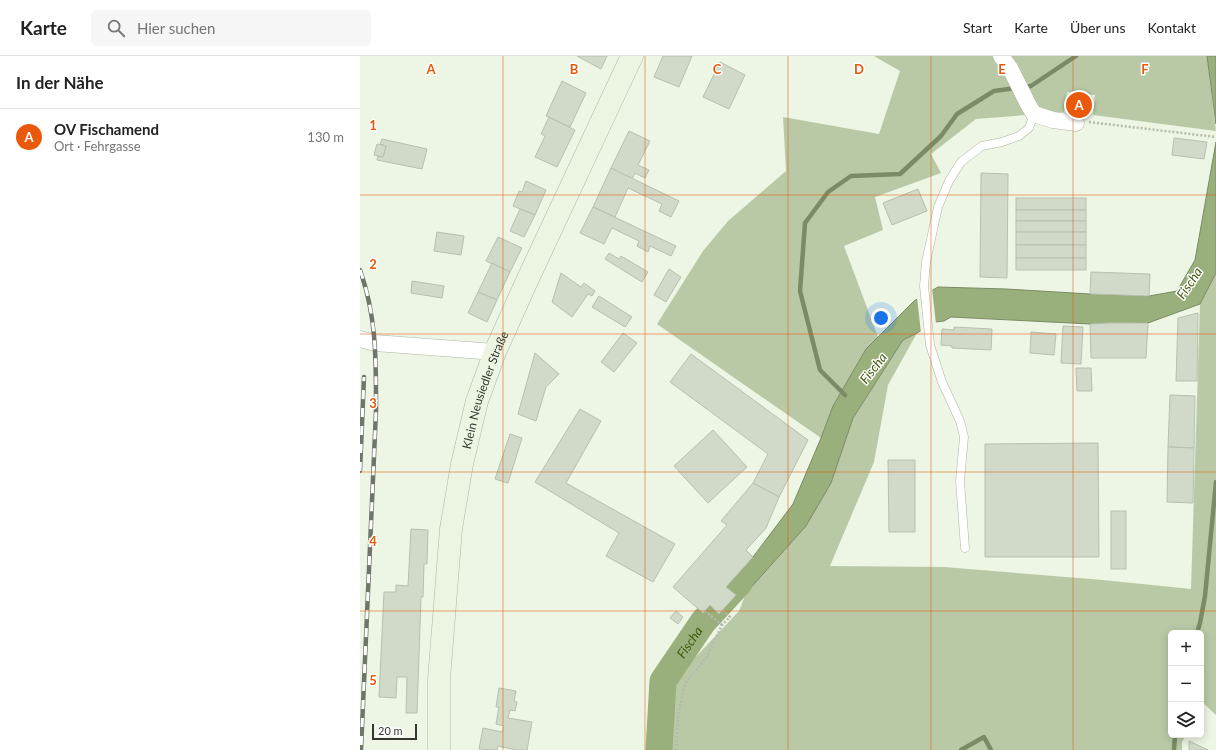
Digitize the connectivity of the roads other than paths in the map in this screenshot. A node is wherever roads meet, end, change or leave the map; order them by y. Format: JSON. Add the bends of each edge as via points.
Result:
{"nodes":[{"id":1,"x":632,"y":56,"type":"edge"},
{"id":2,"x":1005,"y":62,"type":"edge"},
{"id":3,"x":1032,"y":110,"type":"junction"},
{"id":4,"x":1076,"y":123,"type":"road end"},
{"id":5,"x":360,"y":339,"type":"edge"},
{"id":6,"x":495,"y":352,"type":"junction"},
{"id":7,"x":965,"y":548,"type":"dead end"},
{"id":8,"x":439,"y":750,"type":"edge"}],
"edges":[{"from":1,"to":6,"type":"main road","name":"Klein Neusiedler Straße"},
{"from":2,"to":3,"type":"street"},
{"from":3,"to":4,"type":"street","via":[[1053,120]]},
{"from":3,"to":7,"type":"lane","via":[[1029,128],[1020,136],[982,146],[961,162],[949,181],[938,207],[926,262],[924,286],[930,345],[964,437],[960,481]]},
{"from":5,"to":6,"type":"street","via":[[376,343]]},
{"from":6,"to":8,"type":"main road","name":"Klein Neusiedler Straße","via":[[477,401],[462,464],[451,529],[439,679]]}]}
